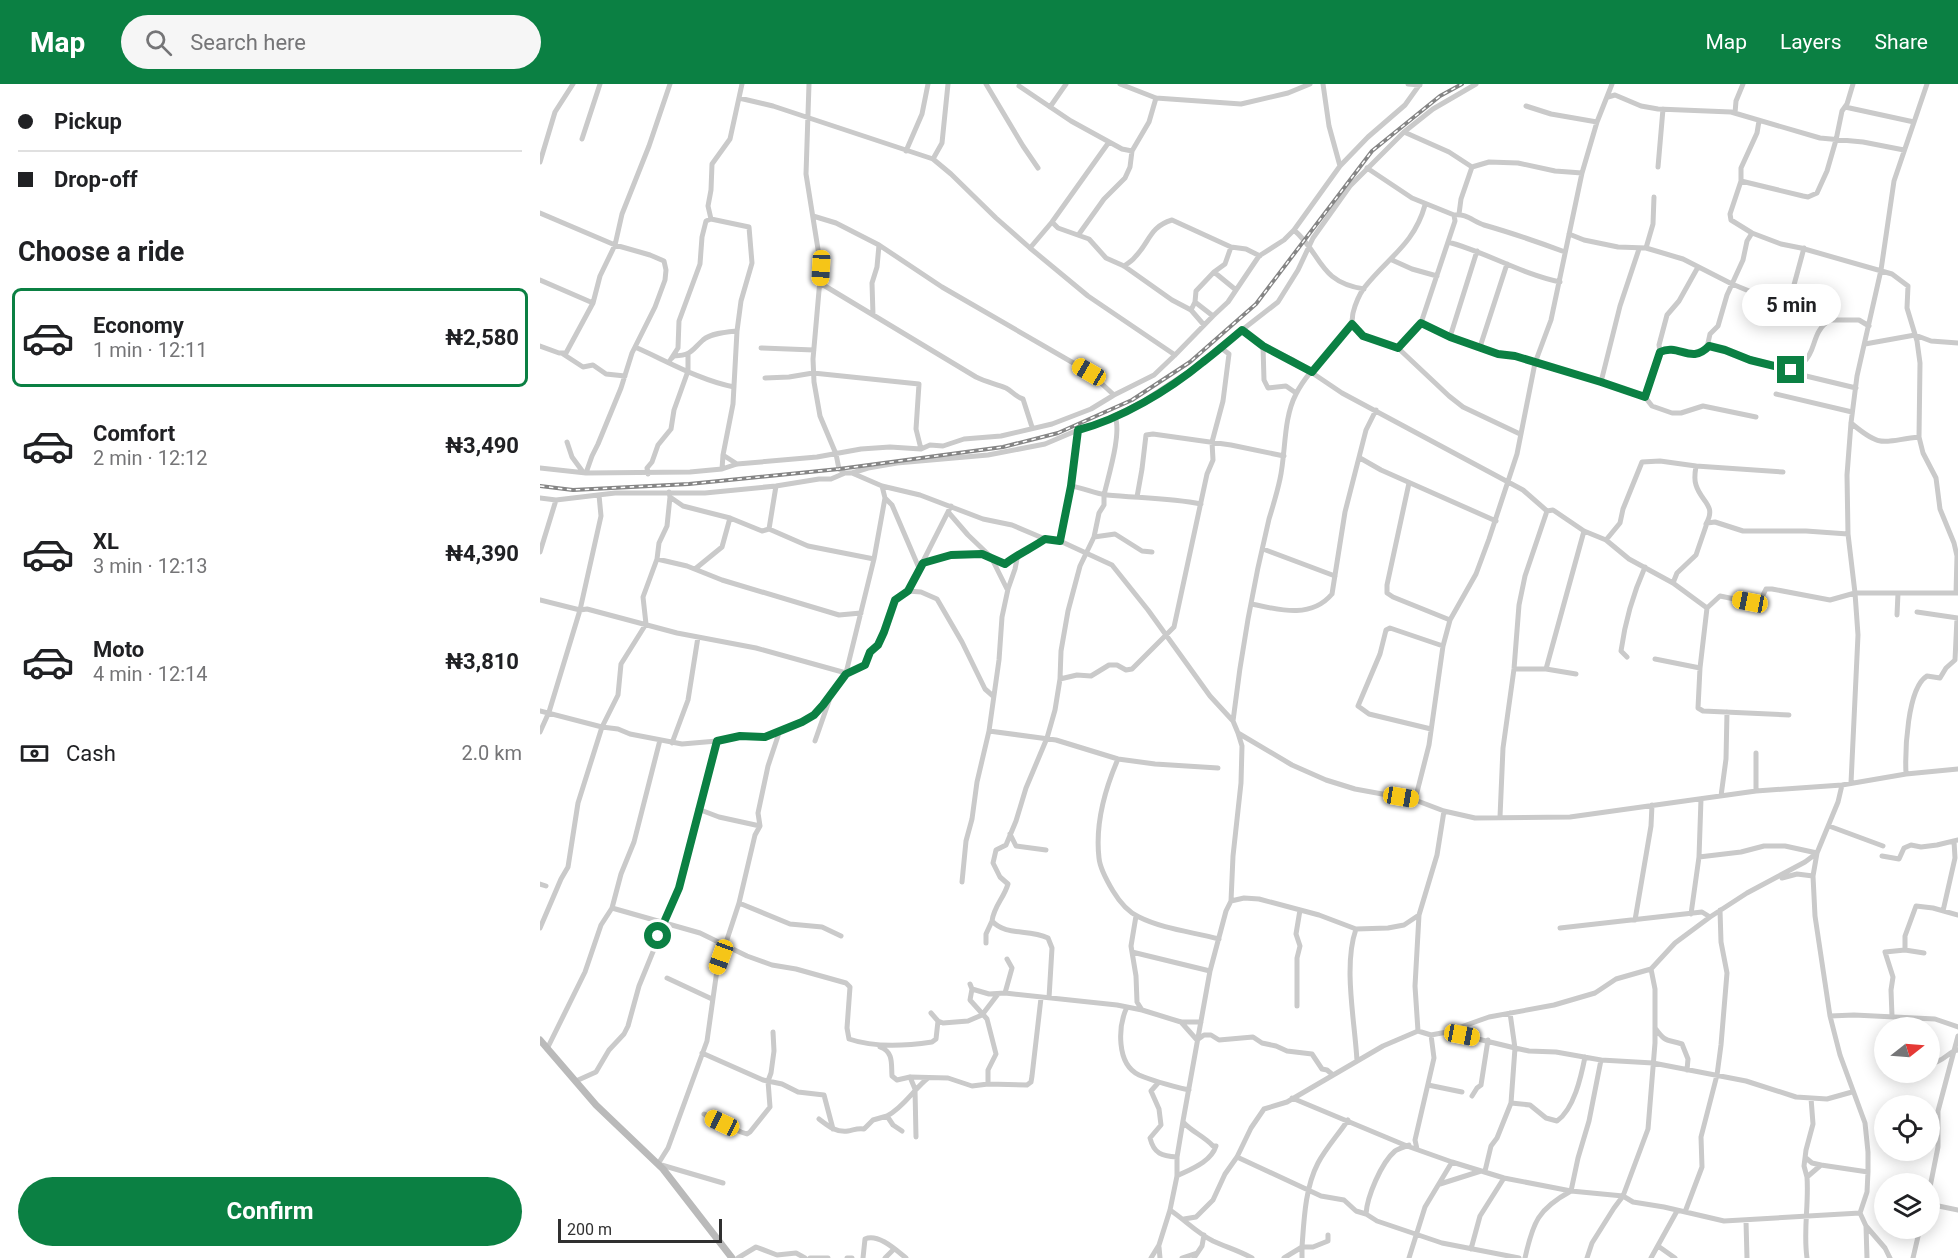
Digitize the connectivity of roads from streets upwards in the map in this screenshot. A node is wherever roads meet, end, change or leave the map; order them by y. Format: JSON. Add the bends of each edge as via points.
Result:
{"nodes":[{"id":1,"x":573,"y":84,"type":"edge"},
{"id":2,"x":600,"y":84,"type":"edge"},
{"id":3,"x":670,"y":84,"type":"edge"},
{"id":4,"x":741,"y":84,"type":"edge"},
{"id":5,"x":809,"y":84,"type":"edge"},
{"id":6,"x":928,"y":84,"type":"edge"},
{"id":7,"x":948,"y":84,"type":"edge"},
{"id":8,"x":986,"y":84,"type":"edge"},
{"id":9,"x":1066,"y":84,"type":"edge"},
{"id":10,"x":1120,"y":84,"type":"edge"},
{"id":11,"x":1310,"y":84,"type":"edge"},
{"id":12,"x":1316,"y":84,"type":"edge"},
{"id":13,"x":1408,"y":84,"type":"edge"},
{"id":14,"x":1420,"y":84,"type":"edge"},
{"id":15,"x":1476,"y":84,"type":"edge"},
{"id":16,"x":1612,"y":84,"type":"edge"},
{"id":17,"x":1743,"y":84,"type":"edge"},
{"id":18,"x":1853,"y":84,"type":"edge"},
{"id":19,"x":1927,"y":84,"type":"edge"},
{"id":20,"x":1323,"y":85,"type":"edge"},
{"id":21,"x":1019,"y":86,"type":"dead end"},
{"id":22,"x":1615,"y":95,"type":"junction"},
{"id":23,"x":1608,"y":97,"type":"junction"},
{"id":24,"x":738,"y":98,"type":"junction"},
{"id":25,"x":1156,"y":98,"type":"junction"},
{"id":26,"x":1526,"y":106,"type":"dead end"},
{"id":27,"x":1050,"y":107,"type":"junction"},
{"id":28,"x":1845,"y":107,"type":"junction"},
{"id":29,"x":1663,"y":109,"type":"junction"},
{"id":30,"x":1735,"y":113,"type":"junction"},
{"id":31,"x":807,"y":118,"type":"junction"},
{"id":32,"x":1759,"y":121,"type":"junction"},
{"id":33,"x":1597,"y":122,"type":"junction"},
{"id":34,"x":1914,"y":122,"type":"junction"},
{"id":35,"x":1404,"y":132,"type":"junction"},
{"id":36,"x":582,"y":139,"type":"dead end"},
{"id":37,"x":1836,"y":140,"type":"junction"},
{"id":38,"x":1109,"y":142,"type":"junction"},
{"id":39,"x":1904,"y":150,"type":"junction"},
{"id":40,"x":906,"y":151,"type":"junction"},
{"id":41,"x":1132,"y":151,"type":"junction"},
{"id":42,"x":933,"y":159,"type":"junction"},
{"id":43,"x":540,"y":162,"type":"edge"},
{"id":44,"x":1340,"y":166,"type":"junction"},
{"id":45,"x":1472,"y":167,"type":"junction"},
{"id":46,"x":1658,"y":167,"type":"dead end"},
{"id":47,"x":1038,"y":168,"type":"dead end"},
{"id":48,"x":1367,"y":168,"type":"junction"},
{"id":49,"x":1582,"y":173,"type":"junction"},
{"id":50,"x":1741,"y":181,"type":"junction"},
{"id":51,"x":1654,"y":197,"type":"dead end"},
{"id":52,"x":1425,"y":205,"type":"junction"},
{"id":53,"x":540,"y":213,"type":"edge"},
{"id":54,"x":1457,"y":214,"type":"junction"},
{"id":55,"x":813,"y":216,"type":"junction"},
{"id":56,"x":711,"y":219,"type":"junction"},
{"id":57,"x":1052,"y":222,"type":"junction"},
{"id":58,"x":1294,"y":230,"type":"junction"},
{"id":59,"x":1752,"y":233,"type":"junction"},
{"id":60,"x":1079,"y":234,"type":"junction"},
{"id":61,"x":1569,"y":234,"type":"junction"},
{"id":62,"x":1448,"y":242,"type":"junction"},
{"id":63,"x":615,"y":245,"type":"junction"},
{"id":64,"x":879,"y":245,"type":"junction"},
{"id":65,"x":1232,"y":247,"type":"junction"},
{"id":66,"x":1030,"y":248,"type":"junction"},
{"id":67,"x":1642,"y":248,"type":"junction"},
{"id":68,"x":1804,"y":248,"type":"junction"},
{"id":69,"x":1309,"y":249,"type":"junction"},
{"id":70,"x":1477,"y":251,"type":"junction"},
{"id":71,"x":1565,"y":252,"type":"junction"},
{"id":72,"x":1260,"y":256,"type":"junction"},
{"id":73,"x":1392,"y":260,"type":"junction"},
{"id":74,"x":1507,"y":264,"type":"junction"},
{"id":75,"x":1124,"y":267,"type":"junction"},
{"id":76,"x":1698,"y":267,"type":"junction"},
{"id":77,"x":1881,"y":270,"type":"junction"},
{"id":78,"x":1214,"y":272,"type":"junction"},
{"id":79,"x":1437,"y":276,"type":"junction"},
{"id":80,"x":540,"y":280,"type":"edge"},
{"id":81,"x":1560,"y":282,"type":"junction"},
{"id":82,"x":820,"y":283,"type":"junction"},
{"id":83,"x":1732,"y":284,"type":"junction"},
{"id":84,"x":1364,"y":289,"type":"junction"},
{"id":85,"x":1236,"y":290,"type":"junction"},
{"id":86,"x":1195,"y":302,"type":"junction"},
{"id":87,"x":593,"y":303,"type":"junction"},
{"id":88,"x":1788,"y":307,"type":"junction"},
{"id":89,"x":1191,"y":310,"type":"junction"},
{"id":90,"x":1871,"y":312,"type":"junction"},
{"id":91,"x":873,"y":315,"type":"junction"},
{"id":92,"x":1212,"y":316,"type":"junction"},
{"id":93,"x":1830,"y":320,"type":"junction"},
{"id":94,"x":1859,"y":320,"type":"junction"},
{"id":95,"x":1421,"y":323,"type":"junction"},
{"id":96,"x":1352,"y":324,"type":"junction"},
{"id":97,"x":1204,"y":325,"type":"junction"},
{"id":98,"x":1869,"y":326,"type":"junction"},
{"id":99,"x":1242,"y":330,"type":"junction"},
{"id":100,"x":737,"y":331,"type":"junction"},
{"id":101,"x":1915,"y":335,"type":"junction"},
{"id":102,"x":1450,"y":337,"type":"junction"},
{"id":103,"x":1958,"y":343,"type":"edge"},
{"id":104,"x":1865,"y":344,"type":"junction"},
{"id":105,"x":540,"y":346,"type":"edge"},
{"id":106,"x":1263,"y":346,"type":"junction"},
{"id":107,"x":1709,"y":346,"type":"junction"},
{"id":108,"x":635,"y":347,"type":"junction"},
{"id":109,"x":1220,"y":347,"type":"junction"},
{"id":110,"x":1480,"y":347,"type":"junction"},
{"id":111,"x":761,"y":348,"type":"dead end"},
{"id":112,"x":1398,"y":348,"type":"junction"},
{"id":113,"x":814,"y":350,"type":"junction"},
{"id":114,"x":1660,"y":352,"type":"junction"},
{"id":115,"x":563,"y":354,"type":"junction"},
{"id":116,"x":688,"y":355,"type":"junction"},
{"id":117,"x":1175,"y":355,"type":"junction"},
{"id":118,"x":669,"y":362,"type":"junction"},
{"id":119,"x":1535,"y":363,"type":"junction"},
{"id":120,"x":1791,"y":370,"type":"junction"},
{"id":121,"x":688,"y":372,"type":"junction"},
{"id":122,"x":1312,"y":372,"type":"junction"},
{"id":123,"x":813,"y":373,"type":"junction"},
{"id":124,"x":625,"y":376,"type":"junction"},
{"id":125,"x":735,"y":377,"type":"junction"},
{"id":126,"x":765,"y":378,"type":"dead end"},
{"id":127,"x":1601,"y":382,"type":"junction"},
{"id":128,"x":717,"y":384,"type":"junction"},
{"id":129,"x":734,"y":387,"type":"junction"},
{"id":130,"x":1856,"y":388,"type":"junction"},
{"id":131,"x":1296,"y":393,"type":"junction"},
{"id":132,"x":1776,"y":394,"type":"dead end"},
{"id":133,"x":1114,"y":395,"type":"junction"},
{"id":134,"x":1645,"y":397,"type":"junction"},
{"id":135,"x":1376,"y":410,"type":"junction"},
{"id":136,"x":1852,"y":412,"type":"junction"},
{"id":137,"x":1115,"y":417,"type":"junction"},
{"id":138,"x":1756,"y":417,"type":"dead end"},
{"id":139,"x":1851,"y":423,"type":"junction"},
{"id":140,"x":1032,"y":427,"type":"junction"},
{"id":141,"x":1078,"y":430,"type":"junction"},
{"id":142,"x":1520,"y":434,"type":"junction"},
{"id":143,"x":1918,"y":437,"type":"junction"},
{"id":144,"x":567,"y":442,"type":"dead end"},
{"id":145,"x":1212,"y":442,"type":"junction"},
{"id":146,"x":921,"y":449,"type":"junction"},
{"id":147,"x":836,"y":454,"type":"junction"},
{"id":148,"x":723,"y":455,"type":"junction"},
{"id":149,"x":1284,"y":456,"type":"junction"},
{"id":150,"x":1360,"y":458,"type":"junction"},
{"id":151,"x":738,"y":464,"type":"junction"},
{"id":152,"x":1696,"y":466,"type":"junction"},
{"id":153,"x":540,"y":468,"type":"edge"},
{"id":154,"x":723,"y":469,"type":"junction"},
{"id":155,"x":1783,"y":472,"type":"dead end"},
{"id":156,"x":585,"y":473,"type":"junction"},
{"id":157,"x":845,"y":473,"type":"junction"},
{"id":158,"x":852,"y":473,"type":"junction"},
{"id":159,"x":648,"y":474,"type":"junction"},
{"id":160,"x":1409,"y":483,"type":"junction"},
{"id":161,"x":1508,"y":483,"type":"junction"},
{"id":162,"x":776,"y":486,"type":"junction"},
{"id":163,"x":882,"y":486,"type":"junction"},
{"id":164,"x":1071,"y":486,"type":"junction"},
{"id":165,"x":672,"y":494,"type":"junction"},
{"id":166,"x":600,"y":495,"type":"junction"},
{"id":167,"x":1104,"y":495,"type":"junction"},
{"id":168,"x":1137,"y":497,"type":"junction"},
{"id":169,"x":540,"y":498,"type":"edge"},
{"id":170,"x":885,"y":498,"type":"junction"},
{"id":171,"x":556,"y":500,"type":"junction"},
{"id":172,"x":1201,"y":504,"type":"junction"},
{"id":173,"x":950,"y":509,"type":"junction"},
{"id":174,"x":1548,"y":512,"type":"junction"},
{"id":175,"x":730,"y":518,"type":"junction"},
{"id":176,"x":1496,"y":521,"type":"junction"},
{"id":177,"x":1704,"y":528,"type":"junction"},
{"id":178,"x":769,"y":530,"type":"junction"},
{"id":179,"x":1584,"y":531,"type":"junction"},
{"id":180,"x":1848,"y":534,"type":"junction"},
{"id":181,"x":1094,"y":537,"type":"junction"},
{"id":182,"x":1045,"y":539,"type":"junction"},
{"id":183,"x":541,"y":540,"type":"edge"},
{"id":184,"x":1606,"y":540,"type":"junction"},
{"id":185,"x":1060,"y":541,"type":"junction"},
{"id":186,"x":1263,"y":549,"type":"junction"},
{"id":187,"x":540,"y":552,"type":"edge"},
{"id":188,"x":1086,"y":552,"type":"junction"},
{"id":189,"x":1152,"y":552,"type":"dead end"},
{"id":190,"x":1018,"y":554,"type":"junction"},
{"id":191,"x":991,"y":557,"type":"junction"},
{"id":192,"x":657,"y":559,"type":"junction"},
{"id":193,"x":874,"y":559,"type":"junction"},
{"id":194,"x":921,"y":565,"type":"junction"},
{"id":195,"x":1645,"y":567,"type":"junction"},
{"id":196,"x":695,"y":569,"type":"junction"},
{"id":197,"x":1335,"y":576,"type":"junction"},
{"id":198,"x":1672,"y":583,"type":"junction"},
{"id":199,"x":1008,"y":589,"type":"junction"},
{"id":200,"x":908,"y":591,"type":"junction"},
{"id":201,"x":1855,"y":593,"type":"junction"},
{"id":202,"x":1898,"y":593,"type":"junction"},
{"id":203,"x":1957,"y":593,"type":"edge"},
{"id":204,"x":540,"y":600,"type":"edge"},
{"id":205,"x":1252,"y":604,"type":"junction"},
{"id":206,"x":1707,"y":608,"type":"junction"},
{"id":207,"x":580,"y":610,"type":"junction"},
{"id":208,"x":861,"y":612,"type":"junction"},
{"id":209,"x":1917,"y":612,"type":"dead end"},
{"id":210,"x":1897,"y":615,"type":"dead end"},
{"id":211,"x":1957,"y":618,"type":"edge"},
{"id":212,"x":1450,"y":620,"type":"junction"},
{"id":213,"x":646,"y":624,"type":"junction"},
{"id":214,"x":1167,"y":635,"type":"junction"},
{"id":215,"x":698,"y":637,"type":"junction"},
{"id":216,"x":1443,"y":646,"type":"junction"},
{"id":217,"x":1627,"y":657,"type":"dead end"},
{"id":218,"x":1655,"y":660,"type":"dead end"},
{"id":219,"x":1700,"y":668,"type":"junction"},
{"id":220,"x":1514,"y":669,"type":"junction"},
{"id":221,"x":1546,"y":669,"type":"junction"},
{"id":222,"x":846,"y":674,"type":"junction"},
{"id":223,"x":1576,"y":674,"type":"dead end"},
{"id":224,"x":1060,"y":679,"type":"junction"},
{"id":225,"x":830,"y":696,"type":"junction"},
{"id":226,"x":993,"y":696,"type":"junction"},
{"id":227,"x":540,"y":711,"type":"edge"},
{"id":228,"x":549,"y":712,"type":"junction"},
{"id":229,"x":1727,"y":712,"type":"junction"},
{"id":230,"x":1789,"y":715,"type":"dead end"},
{"id":231,"x":1233,"y":721,"type":"junction"},
{"id":232,"x":602,"y":727,"type":"junction"},
{"id":233,"x":1431,"y":729,"type":"junction"},
{"id":234,"x":989,"y":731,"type":"junction"},
{"id":235,"x":540,"y":732,"type":"edge"},
{"id":236,"x":1238,"y":732,"type":"junction"},
{"id":237,"x":779,"y":733,"type":"junction"},
{"id":238,"x":1047,"y":738,"type":"junction"},
{"id":239,"x":660,"y":740,"type":"junction"},
{"id":240,"x":717,"y":741,"type":"junction"},
{"id":241,"x":815,"y":741,"type":"dead end"},
{"id":242,"x":672,"y":743,"type":"junction"},
{"id":243,"x":1756,"y":753,"type":"dead end"},
{"id":244,"x":1118,"y":759,"type":"junction"},
{"id":245,"x":1218,"y":768,"type":"dead end"},
{"id":246,"x":1958,"y":769,"type":"edge"},
{"id":247,"x":1906,"y":774,"type":"junction"},
{"id":248,"x":1851,"y":783,"type":"junction"},
{"id":249,"x":1842,"y":784,"type":"junction"},
{"id":250,"x":1756,"y":791,"type":"junction"},
{"id":251,"x":1720,"y":796,"type":"junction"},
{"id":252,"x":1701,"y":799,"type":"junction"},
{"id":253,"x":1415,"y":800,"type":"junction"},
{"id":254,"x":1652,"y":805,"type":"junction"},
{"id":255,"x":698,"y":809,"type":"junction"},
{"id":256,"x":1444,"y":811,"type":"junction"},
{"id":257,"x":1500,"y":817,"type":"junction"},
{"id":258,"x":760,"y":826,"type":"junction"},
{"id":259,"x":1829,"y":826,"type":"junction"},
{"id":260,"x":1010,"y":834,"type":"junction"},
{"id":261,"x":1956,"y":841,"type":"edge"},
{"id":262,"x":1883,"y":846,"type":"dead end"},
{"id":263,"x":1046,"y":850,"type":"dead end"},
{"id":264,"x":1816,"y":854,"type":"junction"},
{"id":265,"x":1882,"y":856,"type":"dead end"},
{"id":266,"x":1699,"y":857,"type":"junction"},
{"id":267,"x":1813,"y":876,"type":"junction"},
{"id":268,"x":1774,"y":879,"type":"junction"},
{"id":269,"x":962,"y":882,"type":"dead end"},
{"id":270,"x":1231,"y":902,"type":"junction"},
{"id":271,"x":739,"y":903,"type":"junction"},
{"id":272,"x":612,"y":908,"type":"junction"},
{"id":273,"x":1300,"y":910,"type":"junction"},
{"id":274,"x":1720,"y":910,"type":"junction"},
{"id":275,"x":1943,"y":911,"type":"junction"},
{"id":276,"x":1691,"y":914,"type":"junction"},
{"id":277,"x":1419,"y":915,"type":"junction"},
{"id":278,"x":1958,"y":915,"type":"edge"},
{"id":279,"x":1136,"y":916,"type":"junction"},
{"id":280,"x":1710,"y":917,"type":"junction"},
{"id":281,"x":1635,"y":920,"type":"junction"},
{"id":282,"x":992,"y":921,"type":"junction"},
{"id":283,"x":663,"y":924,"type":"junction"},
{"id":284,"x":540,"y":928,"type":"edge"},
{"id":285,"x":1560,"y":928,"type":"dead end"},
{"id":286,"x":1356,"y":929,"type":"junction"},
{"id":287,"x":841,"y":936,"type":"dead end"},
{"id":288,"x":1219,"y":939,"type":"junction"},
{"id":289,"x":986,"y":943,"type":"dead end"},
{"id":290,"x":726,"y":945,"type":"junction"},
{"id":291,"x":1905,"y":950,"type":"junction"},
{"id":292,"x":1132,"y":952,"type":"junction"},
{"id":293,"x":1924,"y":953,"type":"dead end"},
{"id":294,"x":1007,"y":959,"type":"dead end"},
{"id":295,"x":1651,"y":969,"type":"junction"},
{"id":296,"x":1210,"y":971,"type":"junction"},
{"id":297,"x":667,"y":978,"type":"dead end"},
{"id":298,"x":1005,"y":993,"type":"junction"},
{"id":299,"x":998,"y":994,"type":"junction"},
{"id":300,"x":1041,"y":998,"type":"junction"},
{"id":301,"x":1050,"y":998,"type":"junction"},
{"id":302,"x":712,"y":999,"type":"junction"},
{"id":303,"x":1297,"y":1006,"type":"dead end"},
{"id":304,"x":1127,"y":1007,"type":"junction"},
{"id":305,"x":1142,"y":1010,"type":"junction"},
{"id":306,"x":931,"y":1013,"type":"dead end"},
{"id":307,"x":1510,"y":1013,"type":"junction"},
{"id":308,"x":982,"y":1015,"type":"junction"},
{"id":309,"x":1830,"y":1016,"type":"junction"},
{"id":310,"x":1892,"y":1016,"type":"junction"},
{"id":311,"x":938,"y":1021,"type":"junction"},
{"id":312,"x":1181,"y":1022,"type":"junction"},
{"id":313,"x":1201,"y":1022,"type":"junction"},
{"id":314,"x":1654,"y":1026,"type":"junction"},
{"id":315,"x":1958,"y":1027,"type":"edge"},
{"id":316,"x":1418,"y":1031,"type":"junction"},
{"id":317,"x":773,"y":1032,"type":"dead end"},
{"id":318,"x":1447,"y":1032,"type":"junction"},
{"id":319,"x":1431,"y":1035,"type":"junction"},
{"id":320,"x":1958,"y":1036,"type":"edge"},
{"id":321,"x":540,"y":1040,"type":"edge"},
{"id":322,"x":1197,"y":1040,"type":"junction"},
{"id":323,"x":1488,"y":1040,"type":"junction"},
{"id":324,"x":873,"y":1044,"type":"junction"},
{"id":325,"x":1515,"y":1048,"type":"junction"},
{"id":326,"x":547,"y":1049,"type":"junction"},
{"id":327,"x":1955,"y":1050,"type":"edge"},
{"id":328,"x":702,"y":1053,"type":"junction"},
{"id":329,"x":1585,"y":1057,"type":"junction"},
{"id":330,"x":1601,"y":1060,"type":"junction"},
{"id":331,"x":1357,"y":1062,"type":"junction"},
{"id":332,"x":1940,"y":1062,"type":"edge"},
{"id":333,"x":1653,"y":1063,"type":"junction"},
{"id":334,"x":1687,"y":1070,"type":"junction"},
{"id":335,"x":1333,"y":1075,"type":"junction"},
{"id":336,"x":1717,"y":1075,"type":"junction"},
{"id":337,"x":910,"y":1077,"type":"junction"},
{"id":338,"x":928,"y":1078,"type":"junction"},
{"id":339,"x":576,"y":1081,"type":"junction"},
{"id":340,"x":768,"y":1081,"type":"junction"},
{"id":341,"x":1158,"y":1083,"type":"junction"},
{"id":342,"x":988,"y":1084,"type":"junction"},
{"id":343,"x":1428,"y":1085,"type":"junction"},
{"id":344,"x":915,"y":1089,"type":"junction"},
{"id":345,"x":1189,"y":1090,"type":"junction"},
{"id":346,"x":1462,"y":1092,"type":"dead end"},
{"id":347,"x":1852,"y":1092,"type":"junction"},
{"id":348,"x":1472,"y":1096,"type":"dead end"},
{"id":349,"x":1292,"y":1098,"type":"junction"},
{"id":350,"x":1811,"y":1098,"type":"junction"},
{"id":351,"x":1511,"y":1103,"type":"junction"},
{"id":352,"x":704,"y":1114,"type":"dead end"},
{"id":353,"x":887,"y":1116,"type":"junction"},
{"id":354,"x":819,"y":1119,"type":"dead end"},
{"id":355,"x":1348,"y":1120,"type":"junction"},
{"id":356,"x":1183,"y":1121,"type":"junction"},
{"id":357,"x":833,"y":1129,"type":"junction"},
{"id":358,"x":902,"y":1131,"type":"dead end"},
{"id":359,"x":916,"y":1137,"type":"dead end"},
{"id":360,"x":1415,"y":1140,"type":"junction"},
{"id":361,"x":1407,"y":1146,"type":"junction"},
{"id":362,"x":1417,"y":1149,"type":"junction"},
{"id":363,"x":1177,"y":1157,"type":"junction"},
{"id":364,"x":1237,"y":1157,"type":"junction"},
{"id":365,"x":1806,"y":1158,"type":"junction"},
{"id":366,"x":1452,"y":1162,"type":"junction"},
{"id":367,"x":658,"y":1164,"type":"junction"},
{"id":368,"x":1821,"y":1165,"type":"junction"},
{"id":369,"x":1485,"y":1171,"type":"junction"},
{"id":370,"x":1868,"y":1172,"type":"junction"},
{"id":371,"x":1933,"y":1173,"type":"edge"},
{"id":372,"x":1177,"y":1176,"type":"junction"},
{"id":373,"x":1807,"y":1177,"type":"junction"},
{"id":374,"x":1504,"y":1178,"type":"junction"},
{"id":375,"x":723,"y":1183,"type":"dead end"},
{"id":376,"x":1440,"y":1184,"type":"junction"},
{"id":377,"x":1309,"y":1189,"type":"junction"},
{"id":378,"x":1571,"y":1191,"type":"junction"},
{"id":379,"x":1623,"y":1196,"type":"junction"},
{"id":380,"x":1940,"y":1206,"type":"edge"},
{"id":381,"x":1170,"y":1210,"type":"junction"},
{"id":382,"x":1958,"y":1210,"type":"edge"},
{"id":383,"x":1677,"y":1211,"type":"junction"},
{"id":384,"x":1685,"y":1212,"type":"junction"},
{"id":385,"x":1860,"y":1213,"type":"junction"},
{"id":386,"x":1366,"y":1214,"type":"junction"},
{"id":387,"x":1805,"y":1218,"type":"junction"},
{"id":388,"x":1184,"y":1220,"type":"junction"},
{"id":389,"x":1746,"y":1221,"type":"junction"},
{"id":390,"x":1866,"y":1226,"type":"junction"},
{"id":391,"x":1417,"y":1234,"type":"junction"},
{"id":392,"x":1204,"y":1235,"type":"junction"},
{"id":393,"x":1328,"y":1235,"type":"dead end"},
{"id":394,"x":1917,"y":1239,"type":"edge"},
{"id":395,"x":1213,"y":1240,"type":"junction"},
{"id":396,"x":1159,"y":1245,"type":"junction"},
{"id":397,"x":1202,"y":1246,"type":"junction"},
{"id":398,"x":1658,"y":1246,"type":"junction"},
{"id":399,"x":1302,"y":1247,"type":"junction"},
{"id":400,"x":1471,"y":1249,"type":"junction"},
{"id":401,"x":893,"y":1250,"type":"junction"},
{"id":402,"x":1196,"y":1256,"type":"edge"},
{"id":403,"x":732,"y":1258,"type":"edge"},
{"id":404,"x":738,"y":1258,"type":"edge"},
{"id":405,"x":808,"y":1258,"type":"edge"},
{"id":406,"x":828,"y":1258,"type":"edge"},
{"id":407,"x":847,"y":1258,"type":"edge"},
{"id":408,"x":852,"y":1258,"type":"edge"},
{"id":409,"x":863,"y":1258,"type":"edge"},
{"id":410,"x":885,"y":1258,"type":"edge"},
{"id":411,"x":906,"y":1258,"type":"edge"},
{"id":412,"x":1151,"y":1258,"type":"edge"},
{"id":413,"x":1160,"y":1258,"type":"edge"},
{"id":414,"x":1166,"y":1258,"type":"edge"},
{"id":415,"x":1182,"y":1258,"type":"edge"},
{"id":416,"x":1252,"y":1258,"type":"edge"},
{"id":417,"x":1284,"y":1258,"type":"edge"},
{"id":418,"x":1302,"y":1258,"type":"edge"},
{"id":419,"x":1409,"y":1258,"type":"edge"},
{"id":420,"x":1519,"y":1258,"type":"edge"},
{"id":421,"x":1525,"y":1258,"type":"edge"},
{"id":422,"x":1587,"y":1258,"type":"edge"},
{"id":423,"x":1651,"y":1258,"type":"edge"},
{"id":424,"x":1675,"y":1258,"type":"edge"},
{"id":425,"x":1747,"y":1258,"type":"edge"},
{"id":426,"x":1807,"y":1258,"type":"edge"},
{"id":427,"x":1867,"y":1258,"type":"edge"},
{"id":428,"x":1890,"y":1258,"type":"edge"},
{"id":429,"x":1913,"y":1258,"type":"edge"}],
"edges":[{"from":1,"to":43,"type":"street","via":[[555,112]]},
{"from":2,"to":36,"type":"street"},
{"from":3,"to":63,"type":"street","via":[[622,214]]},
{"from":4,"to":24,"type":"street"},
{"from":5,"to":31,"type":"street"},
{"from":6,"to":40,"type":"street","via":[[922,114]]},
{"from":7,"to":42,"type":"street","via":[[942,144]]},
{"from":8,"to":47,"type":"street"},
{"from":9,"to":27,"type":"street"},
{"from":10,"to":25,"type":"street"},
{"from":11,"to":25,"type":"street","via":[[1241,104]]},
{"from":12,"to":20,"type":"street"},
{"from":13,"to":14,"type":"street"},
{"from":14,"to":44,"type":"street","via":[[1405,105]]},
{"from":15,"to":35,"type":"street","via":[[1433,109]]},
{"from":16,"to":22,"type":"street"},
{"from":16,"to":23,"type":"street"},
{"from":17,"to":30,"type":"street"},
{"from":18,"to":28,"type":"street"},
{"from":19,"to":34,"type":"street"},
{"from":20,"to":44,"type":"street"},
{"from":21,"to":27,"type":"street"},
{"from":22,"to":23,"type":"street"},
{"from":22,"to":29,"type":"street","via":[[1641,106]]},
{"from":23,"to":33,"type":"street"},
{"from":24,"to":31,"type":"street"},
{"from":24,"to":56,"type":"street","via":[[730,139],[712,164],[708,206]]},
{"from":25,"to":41,"type":"street","via":[[1149,122]]},
{"from":26,"to":33,"type":"street"},
{"from":27,"to":38,"type":"street"},
{"from":28,"to":34,"type":"street"},
{"from":28,"to":37,"type":"street"},
{"from":29,"to":30,"type":"street"},
{"from":29,"to":46,"type":"street"},
{"from":30,"to":32,"type":"street"},
{"from":31,"to":40,"type":"street"},
{"from":31,"to":55,"type":"street","via":[[806,174]]},
{"from":32,"to":37,"type":"street"},
{"from":32,"to":50,"type":"street","via":[[1741,168]]},
{"from":33,"to":49,"type":"street"},
{"from":34,"to":39,"type":"street"},
{"from":35,"to":45,"type":"street"},
{"from":35,"to":48,"type":"street"},
{"from":37,"to":39,"type":"street"},
{"from":37,"to":50,"type":"street","via":[[1817,193],[1808,196]]},
{"from":38,"to":41,"type":"street"},
{"from":38,"to":57,"type":"street"},
{"from":39,"to":77,"type":"street","via":[[1894,181]]},
{"from":40,"to":42,"type":"street"},
{"from":41,"to":60,"type":"street","via":[[1125,178]]},
{"from":42,"to":66,"type":"street"},
{"from":44,"to":58,"type":"street"},
{"from":45,"to":49,"type":"street","via":[[1490,162],[1518,163]]},
{"from":45,"to":54,"type":"street"},
{"from":48,"to":52,"type":"street"},
{"from":48,"to":69,"type":"street","via":[[1350,186]]},
{"from":49,"to":61,"type":"street"},
{"from":50,"to":59,"type":"street","via":[[1730,219]]},
{"from":51,"to":67,"type":"street","via":[[1653,224]]},
{"from":52,"to":54,"type":"street"},
{"from":52,"to":73,"type":"street","via":[[1415,231]]},
{"from":53,"to":63,"type":"street"},
{"from":54,"to":62,"type":"street"},
{"from":54,"to":71,"type":"street"},
{"from":55,"to":64,"type":"street"},
{"from":55,"to":82,"type":"street"},
{"from":56,"to":100,"type":"street","via":[[746,225],[751,232],[752,263]]},
{"from":56,"to":118,"type":"street","via":[[706,221],[700,264],[679,321],[678,348]]},
{"from":57,"to":60,"type":"street","via":[[1058,228]]},
{"from":57,"to":66,"type":"street"},
{"from":58,"to":69,"type":"street","via":[[1305,239]]},
{"from":58,"to":72,"type":"street"},
{"from":59,"to":68,"type":"street"},
{"from":59,"to":83,"type":"street"},
{"from":60,"to":75,"type":"street","via":[[1106,258]]},
{"from":61,"to":67,"type":"street","via":[[1618,247]]},
{"from":61,"to":71,"type":"street"},
{"from":62,"to":70,"type":"street"},
{"from":62,"to":79,"type":"street"},
{"from":63,"to":87,"type":"street","via":[[600,276]]},
{"from":63,"to":108,"type":"street","via":[[664,261],[666,270],[655,307]]},
{"from":64,"to":91,"type":"street","via":[[872,283]]},
{"from":64,"to":133,"type":"street","via":[[942,287],[1089,372]]},
{"from":65,"to":72,"type":"street"},
{"from":65,"to":75,"type":"street","via":[[1172,220],[1153,230]]},
{"from":65,"to":78,"type":"street","via":[[1225,264]]},
{"from":66,"to":117,"type":"street","via":[[1088,296]]},
{"from":67,"to":76,"type":"street"},
{"from":67,"to":127,"type":"street","via":[[1620,306]]},
{"from":68,"to":77,"type":"street"},
{"from":68,"to":88,"type":"street"},
{"from":69,"to":84,"type":"street","via":[[1324,270],[1341,283]]},
{"from":69,"to":99,"type":"street","via":[[1278,302]]},
{"from":70,"to":74,"type":"street"},
{"from":70,"to":102,"type":"street"},
{"from":71,"to":81,"type":"street"},
{"from":72,"to":85,"type":"street"},
{"from":73,"to":79,"type":"street"},
{"from":73,"to":84,"type":"street"},
{"from":74,"to":81,"type":"street"},
{"from":74,"to":110,"type":"street"},
{"from":75,"to":89,"type":"street"},
{"from":76,"to":83,"type":"street"},
{"from":76,"to":114,"type":"street","via":[[1667,315]]},
{"from":77,"to":90,"type":"street"},
{"from":77,"to":101,"type":"street","via":[[1908,286],[1907,308]]},
{"from":78,"to":85,"type":"street"},
{"from":78,"to":86,"type":"street","via":[[1196,291]]},
{"from":79,"to":95,"type":"street"},
{"from":80,"to":87,"type":"street"},
{"from":81,"to":119,"type":"street"},
{"from":82,"to":91,"type":"street"},
{"from":82,"to":113,"type":"street"},
{"from":83,"to":88,"type":"street"},
{"from":83,"to":107,"type":"street","via":[[1718,326],[1710,334]]},
{"from":84,"to":96,"type":"street"},
{"from":85,"to":92,"type":"street"},
{"from":86,"to":89,"type":"street"},
{"from":86,"to":92,"type":"street"},
{"from":87,"to":115,"type":"street"},
{"from":88,"to":93,"type":"street"},
{"from":89,"to":97,"type":"street"},
{"from":90,"to":94,"type":"street"},
{"from":90,"to":98,"type":"street"},
{"from":91,"to":140,"type":"street","via":[[976,377],[1023,399]]},
{"from":92,"to":97,"type":"street"},
{"from":93,"to":94,"type":"street"},
{"from":93,"to":120,"type":"street","via":[[1818,331],[1806,361]]},
{"from":94,"to":98,"type":"street"},
{"from":95,"to":102,"type":"street"},
{"from":95,"to":112,"type":"street"},
{"from":96,"to":112,"type":"street","via":[[1363,336]]},
{"from":96,"to":122,"type":"street"},
{"from":97,"to":117,"type":"street"},
{"from":98,"to":104,"type":"street"},
{"from":99,"to":106,"type":"street"},
{"from":99,"to":109,"type":"street"},
{"from":100,"to":116,"type":"street","via":[[704,339]]},
{"from":100,"to":125,"type":"street"},
{"from":101,"to":103,"type":"street"},
{"from":101,"to":104,"type":"street"},
{"from":101,"to":143,"type":"street","via":[[1920,363]]},
{"from":102,"to":110,"type":"street"},
{"from":104,"to":130,"type":"street"},
{"from":105,"to":115,"type":"street"},
{"from":106,"to":122,"type":"street"},
{"from":106,"to":131,"type":"street","via":[[1264,380],[1268,388],[1286,386]]},
{"from":107,"to":114,"type":"street","via":[[1696,355],[1667,348]]},
{"from":107,"to":120,"type":"street"},
{"from":108,"to":118,"type":"street"},
{"from":108,"to":124,"type":"street"},
{"from":109,"to":137,"type":"street","via":[[1175,382]]},
{"from":109,"to":145,"type":"street","via":[[1228,354],[1228,363]]},
{"from":110,"to":119,"type":"street"},
{"from":111,"to":113,"type":"street"},
{"from":112,"to":142,"type":"street","via":[[1463,407]]},
{"from":113,"to":123,"type":"street"},
{"from":114,"to":134,"type":"street"},
{"from":115,"to":124,"type":"street","via":[[583,367],[593,365],[606,374]]},
{"from":116,"to":118,"type":"street","via":[[674,356]]},
{"from":116,"to":121,"type":"street"},
{"from":117,"to":133,"type":"street","via":[[1154,375]]},
{"from":118,"to":121,"type":"street"},
{"from":119,"to":127,"type":"street"},
{"from":119,"to":142,"type":"street"},
{"from":120,"to":130,"type":"street"},
{"from":121,"to":128,"type":"street"},
{"from":121,"to":159,"type":"street","via":[[671,429],[658,445]]},
{"from":122,"to":131,"type":"street"},
{"from":122,"to":135,"type":"street"},
{"from":123,"to":126,"type":"street"},
{"from":123,"to":146,"type":"street","via":[[919,384],[916,429]]},
{"from":123,"to":147,"type":"street","via":[[820,416]]},
{"from":124,"to":156,"type":"street"},
{"from":125,"to":128,"type":"street"},
{"from":125,"to":129,"type":"street"},
{"from":127,"to":134,"type":"street"},
{"from":128,"to":129,"type":"street"},
{"from":129,"to":148,"type":"street"},
{"from":130,"to":136,"type":"street"},
{"from":131,"to":149,"type":"street"},
{"from":132,"to":136,"type":"street"},
{"from":133,"to":140,"type":"street","via":[[1091,409]]},
{"from":134,"to":138,"type":"street","via":[[1652,406],[1672,413],[1703,406]]},
{"from":135,"to":150,"type":"street","via":[[1366,430]]},
{"from":135,"to":161,"type":"street"},
{"from":136,"to":139,"type":"street"},
{"from":137,"to":141,"type":"street"},
{"from":137,"to":167,"type":"street","via":[[1117,433]]},
{"from":139,"to":143,"type":"street","via":[[1867,436],[1887,443]]},
{"from":139,"to":180,"type":"street"},
{"from":140,"to":146,"type":"street"},
{"from":141,"to":158,"type":"street","via":[[1023,449],[897,463]]},
{"from":141,"to":164,"type":"street"},
{"from":142,"to":161,"type":"street"},
{"from":143,"to":203,"type":"street","via":[[1936,478],[1940,509],[1954,543]]},
{"from":144,"to":156,"type":"street","via":[[572,457]]},
{"from":145,"to":149,"type":"street"},
{"from":145,"to":168,"type":"street","via":[[1146,435]]},
{"from":145,"to":172,"type":"street","via":[[1213,460]]},
{"from":146,"to":147,"type":"street","via":[[890,447]]},
{"from":147,"to":151,"type":"street"},
{"from":147,"to":157,"type":"street","via":[[839,469]]},
{"from":148,"to":151,"type":"street"},
{"from":148,"to":154,"type":"street"},
{"from":149,"to":186,"type":"street"},
{"from":150,"to":160,"type":"street"},
{"from":150,"to":197,"type":"street","via":[[1345,512]]},
{"from":151,"to":154,"type":"street"},
{"from":152,"to":155,"type":"street"},
{"from":152,"to":177,"type":"street","via":[[1695,484],[1709,506],[1710,517]]},
{"from":152,"to":184,"type":"street","via":[[1642,462],[1620,523]]},
{"from":153,"to":156,"type":"street"},
{"from":154,"to":159,"type":"street"},
{"from":156,"to":159,"type":"street"},
{"from":157,"to":158,"type":"street"},
{"from":157,"to":162,"type":"street","via":[[831,479]]},
{"from":158,"to":163,"type":"street"},
{"from":160,"to":176,"type":"street"},
{"from":160,"to":212,"type":"street","via":[[1387,593]]},
{"from":161,"to":174,"type":"street"},
{"from":161,"to":176,"type":"street"},
{"from":162,"to":165,"type":"street"},
{"from":162,"to":178,"type":"street"},
{"from":163,"to":170,"type":"street"},
{"from":163,"to":173,"type":"street","via":[[920,495]]},
{"from":164,"to":167,"type":"street"},
{"from":164,"to":185,"type":"street"},
{"from":165,"to":166,"type":"street"},
{"from":165,"to":175,"type":"street","via":[[683,506]]},
{"from":165,"to":192,"type":"street"},
{"from":166,"to":171,"type":"street"},
{"from":166,"to":207,"type":"street","via":[[601,516]]},
{"from":167,"to":168,"type":"street"},
{"from":167,"to":181,"type":"street"},
{"from":168,"to":172,"type":"street"},
{"from":169,"to":171,"type":"street"},
{"from":170,"to":193,"type":"street"},
{"from":170,"to":194,"type":"street"},
{"from":171,"to":183,"type":"street"},
{"from":172,"to":214,"type":"street","via":[[1174,627]]},
{"from":173,"to":182,"type":"street","via":[[1012,525]]},
{"from":173,"to":191,"type":"street","via":[[968,535]]},
{"from":173,"to":194,"type":"street"},
{"from":174,"to":179,"type":"street","via":[[1553,510]]},
{"from":174,"to":220,"type":"street","via":[[1525,576]]},
{"from":175,"to":178,"type":"street","via":[[762,531]]},
{"from":175,"to":196,"type":"street","via":[[722,548]]},
{"from":176,"to":212,"type":"street","via":[[1476,574]]},
{"from":177,"to":180,"type":"street","via":[[1715,522],[1743,531]]},
{"from":177,"to":198,"type":"street","via":[[1696,555]]},
{"from":178,"to":193,"type":"street","via":[[808,546]]},
{"from":179,"to":184,"type":"street"},
{"from":179,"to":221,"type":"street"},
{"from":180,"to":201,"type":"street"},
{"from":181,"to":188,"type":"street"},
{"from":181,"to":189,"type":"street","via":[[1115,534]]},
{"from":182,"to":185,"type":"street"},
{"from":182,"to":190,"type":"street"},
{"from":183,"to":187,"type":"street"},
{"from":184,"to":195,"type":"street"},
{"from":185,"to":188,"type":"street"},
{"from":186,"to":197,"type":"street"},
{"from":186,"to":205,"type":"street"},
{"from":188,"to":214,"type":"street","via":[[1112,565]]},
{"from":188,"to":224,"type":"street","via":[[1068,611]]},
{"from":190,"to":191,"type":"street","via":[[1005,564]]},
{"from":190,"to":199,"type":"street"},
{"from":191,"to":194,"type":"street","via":[[951,555]]},
{"from":191,"to":199,"type":"street"},
{"from":192,"to":196,"type":"street"},
{"from":192,"to":213,"type":"street","via":[[643,597]]},
{"from":193,"to":208,"type":"street"},
{"from":194,"to":200,"type":"street"},
{"from":195,"to":198,"type":"street"},
{"from":195,"to":217,"type":"street","via":[[1624,625],[1621,651]]},
{"from":196,"to":208,"type":"street","via":[[839,615]]},
{"from":197,"to":205,"type":"street","via":[[1332,594],[1305,610],[1285,611]]},
{"from":198,"to":206,"type":"street"},
{"from":199,"to":226,"type":"street"},
{"from":200,"to":222,"type":"street","via":[[895,600],[878,645],[865,665]]},
{"from":200,"to":226,"type":"street","via":[[937,599],[985,690]]},
{"from":201,"to":202,"type":"street"},
{"from":201,"to":206,"type":"street","via":[[1830,600],[1766,589],[1760,601],[1754,603],[1720,596]]},
{"from":201,"to":248,"type":"street","via":[[1858,635]]},
{"from":202,"to":203,"type":"street"},
{"from":202,"to":210,"type":"street"},
{"from":204,"to":207,"type":"street"},
{"from":205,"to":231,"type":"street"},
{"from":206,"to":219,"type":"street"},
{"from":207,"to":213,"type":"street"},
{"from":207,"to":228,"type":"street"},
{"from":208,"to":222,"type":"street"},
{"from":209,"to":211,"type":"street"},
{"from":211,"to":247,"type":"street","via":[[1955,660],[1940,678],[1927,676],[1922,680],[1910,709]]},
{"from":212,"to":216,"type":"street"},
{"from":213,"to":215,"type":"street"},
{"from":213,"to":232,"type":"street","via":[[621,664],[618,695]]},
{"from":214,"to":224,"type":"street","via":[[1132,669],[1109,665],[1091,676]]},
{"from":214,"to":231,"type":"street","via":[[1210,696]]},
{"from":215,"to":222,"type":"street","via":[[756,648]]},
{"from":215,"to":242,"type":"street","via":[[688,700]]},
{"from":216,"to":233,"type":"street"},
{"from":216,"to":233,"type":"street","via":[[1390,628],[1386,630],[1358,706],[1369,714]]},
{"from":218,"to":219,"type":"street"},
{"from":219,"to":229,"type":"street","via":[[1698,708]]},
{"from":220,"to":221,"type":"street"},
{"from":220,"to":257,"type":"street","via":[[1503,748]]},
{"from":221,"to":223,"type":"street"},
{"from":222,"to":225,"type":"street"},
{"from":224,"to":238,"type":"street"},
{"from":225,"to":237,"type":"street","via":[[814,715]]},
{"from":225,"to":241,"type":"street"},
{"from":226,"to":234,"type":"street"},
{"from":227,"to":228,"type":"street"},
{"from":228,"to":232,"type":"street"},
{"from":228,"to":235,"type":"street"},
{"from":229,"to":230,"type":"street"},
{"from":229,"to":251,"type":"street"},
{"from":231,"to":236,"type":"street"},
{"from":232,"to":239,"type":"street"},
{"from":232,"to":284,"type":"street","via":[[578,803],[568,867]]},
{"from":233,"to":253,"type":"street"},
{"from":234,"to":238,"type":"street"},
{"from":234,"to":269,"type":"street","via":[[976,782]]},
{"from":236,"to":253,"type":"street","via":[[1292,765],[1326,780]]},
{"from":236,"to":270,"type":"street","via":[[1242,747],[1241,783]]},
{"from":237,"to":240,"type":"street"},
{"from":237,"to":258,"type":"street","via":[[758,813]]},
{"from":238,"to":244,"type":"street"},
{"from":238,"to":260,"type":"street"},
{"from":239,"to":242,"type":"street"},
{"from":239,"to":272,"type":"street"},
{"from":240,"to":242,"type":"street"},
{"from":240,"to":255,"type":"street"},
{"from":243,"to":250,"type":"street"},
{"from":244,"to":245,"type":"street"},
{"from":244,"to":279,"type":"street","via":[[1104,796],[1099,860],[1117,897]]},
{"from":246,"to":247,"type":"street"},
{"from":247,"to":248,"type":"street"},
{"from":248,"to":249,"type":"street"},
{"from":249,"to":250,"type":"street"},
{"from":249,"to":259,"type":"street"},
{"from":250,"to":251,"type":"street"},
{"from":251,"to":252,"type":"street"},
{"from":252,"to":254,"type":"street"},
{"from":252,"to":266,"type":"street"},
{"from":253,"to":256,"type":"street"},
{"from":254,"to":257,"type":"street","via":[[1570,817]]},
{"from":254,"to":281,"type":"street"},
{"from":255,"to":258,"type":"street"},
{"from":255,"to":283,"type":"street","via":[[679,888]]},
{"from":256,"to":257,"type":"street","via":[[1475,818]]},
{"from":256,"to":277,"type":"street","via":[[1437,855]]},
{"from":258,"to":271,"type":"street"},
{"from":259,"to":262,"type":"street"},
{"from":259,"to":264,"type":"street"},
{"from":260,"to":263,"type":"street","via":[[1016,846]]},
{"from":260,"to":282,"type":"street","via":[[1006,845],[996,850],[993,863],[1008,884]]},
{"from":261,"to":265,"type":"street","via":[[1904,848],[1899,859]]},
{"from":261,"to":275,"type":"street","via":[[1956,858]]},
{"from":264,"to":266,"type":"street","via":[[1785,846],[1764,846]]},
{"from":264,"to":267,"type":"street"},
{"from":264,"to":268,"type":"street"},
{"from":266,"to":276,"type":"street"},
{"from":267,"to":268,"type":"street","via":[[1797,874]]},
{"from":267,"to":309,"type":"street"},
{"from":268,"to":274,"type":"street"},
{"from":270,"to":273,"type":"street","via":[[1244,898]]},
{"from":270,"to":288,"type":"street"},
{"from":271,"to":287,"type":"street","via":[[790,924],[822,927]]},
{"from":271,"to":290,"type":"street"},
{"from":272,"to":283,"type":"street"},
{"from":272,"to":326,"type":"street"},
{"from":273,"to":286,"type":"street"},
{"from":273,"to":303,"type":"street","via":[[1296,934],[1300,946]]},
{"from":274,"to":280,"type":"street"},
{"from":274,"to":336,"type":"street","via":[[1727,973]]},
{"from":275,"to":278,"type":"street"},
{"from":275,"to":291,"type":"street","via":[[1916,906],[1905,936]]},
{"from":276,"to":280,"type":"street","via":[[1702,912]]},
{"from":276,"to":281,"type":"street"},
{"from":277,"to":286,"type":"street","via":[[1388,928]]},
{"from":277,"to":316,"type":"street","via":[[1415,986]]},
{"from":279,"to":288,"type":"street"},
{"from":279,"to":292,"type":"street"},
{"from":280,"to":295,"type":"street","via":[[1675,943]]},
{"from":281,"to":285,"type":"street"},
{"from":282,"to":289,"type":"street"},
{"from":282,"to":301,"type":"street","via":[[1005,931],[1038,933],[1048,938],[1052,948]]},
{"from":283,"to":290,"type":"street","via":[[700,933]]},
{"from":283,"to":339,"type":"street","via":[[624,1034],[596,1072]]},
{"from":286,"to":331,"type":"street","via":[[1351,988]]},
{"from":288,"to":296,"type":"street"},
{"from":290,"to":302,"type":"street"},
{"from":290,"to":324,"type":"street","via":[[772,965],[846,983],[850,987],[849,1039]]},
{"from":291,"to":293,"type":"street"},
{"from":291,"to":310,"type":"street","via":[[1885,952],[1893,977]]},
{"from":292,"to":296,"type":"street"},
{"from":292,"to":305,"type":"street","via":[[1137,1002]]},
{"from":294,"to":298,"type":"street","via":[[1012,968]]},
{"from":295,"to":307,"type":"street","via":[[1616,979],[1595,993]]},
{"from":295,"to":314,"type":"street"},
{"from":296,"to":313,"type":"street"},
{"from":297,"to":302,"type":"street"},
{"from":298,"to":299,"type":"street"},
{"from":298,"to":300,"type":"street"},
{"from":299,"to":308,"type":"street"},
{"from":299,"to":308,"type":"street","via":[[971,987],[970,1000]]},
{"from":300,"to":301,"type":"street"},
{"from":300,"to":342,"type":"street","via":[[1031,1082],[1023,1086]]},
{"from":301,"to":304,"type":"street"},
{"from":302,"to":328,"type":"street"},
{"from":304,"to":305,"type":"street"},
{"from":304,"to":341,"type":"street","via":[[1120,1046],[1133,1071]]},
{"from":305,"to":312,"type":"street"},
{"from":306,"to":311,"type":"street"},
{"from":307,"to":318,"type":"street"},
{"from":307,"to":325,"type":"street"},
{"from":308,"to":311,"type":"street","via":[[968,1021]]},
{"from":308,"to":342,"type":"street","via":[[987,1019],[996,1054],[988,1070]]},
{"from":309,"to":310,"type":"street"},
{"from":309,"to":347,"type":"street"},
{"from":310,"to":315,"type":"street","via":[[1935,1019]]},
{"from":311,"to":324,"type":"street","via":[[936,1039],[932,1042]]},
{"from":312,"to":313,"type":"street"},
{"from":312,"to":322,"type":"street"},
{"from":313,"to":322,"type":"street"},
{"from":314,"to":333,"type":"street"},
{"from":314,"to":334,"type":"street","via":[[1668,1042],[1682,1044],[1688,1059]]},
{"from":316,"to":319,"type":"street"},
{"from":316,"to":331,"type":"street"},
{"from":317,"to":340,"type":"street"},
{"from":318,"to":319,"type":"street"},
{"from":318,"to":323,"type":"street"},
{"from":319,"to":343,"type":"street","via":[[1434,1058]]},
{"from":320,"to":327,"type":"street"},
{"from":321,"to":326,"type":"street"},
{"from":322,"to":335,"type":"street","via":[[1204,1035],[1220,1040],[1253,1037],[1287,1051],[1312,1054],[1322,1069]]},
{"from":322,"to":345,"type":"street"},
{"from":323,"to":325,"type":"street"},
{"from":323,"to":348,"type":"street","via":[[1484,1079]]},
{"from":324,"to":337,"type":"street","via":[[886,1049],[891,1056],[892,1076],[897,1080]]},
{"from":325,"to":329,"type":"street"},
{"from":325,"to":351,"type":"street"},
{"from":326,"to":339,"type":"street"},
{"from":327,"to":332,"type":"street"},
{"from":327,"to":371,"type":"street","via":[[1938,1111],[1938,1147]]},
{"from":328,"to":340,"type":"street"},
{"from":328,"to":367,"type":"street","via":[[668,1148]]},
{"from":329,"to":330,"type":"street"},
{"from":329,"to":351,"type":"street","via":[[1580,1083],[1564,1117],[1557,1121],[1546,1118],[1530,1105]]},
{"from":330,"to":333,"type":"street"},
{"from":330,"to":378,"type":"street"},
{"from":331,"to":335,"type":"street"},
{"from":333,"to":334,"type":"street"},
{"from":333,"to":379,"type":"street","via":[[1648,1129]]},
{"from":334,"to":336,"type":"street"},
{"from":335,"to":349,"type":"street"},
{"from":336,"to":350,"type":"street"},
{"from":336,"to":384,"type":"street","via":[[1701,1137],[1702,1167]]},
{"from":337,"to":338,"type":"street"},
{"from":337,"to":344,"type":"street"},
{"from":338,"to":342,"type":"street","via":[[948,1078],[972,1086]]},
{"from":338,"to":344,"type":"street"},
{"from":339,"to":367,"type":"street"},
{"from":340,"to":352,"type":"street","via":[[770,1107],[747,1134]]},
{"from":340,"to":357,"type":"street","via":[[798,1092],[824,1095]]},
{"from":341,"to":345,"type":"street"},
{"from":341,"to":363,"type":"street","via":[[1151,1091],[1161,1125],[1150,1138],[1152,1146],[1163,1156]]},
{"from":343,"to":346,"type":"street"},
{"from":343,"to":360,"type":"street"},
{"from":344,"to":353,"type":"street","via":[[897,1111]]},
{"from":344,"to":359,"type":"street"},
{"from":345,"to":356,"type":"street"},
{"from":347,"to":350,"type":"street","via":[[1827,1099]]},
{"from":347,"to":370,"type":"street","via":[[1865,1123]]},
{"from":349,"to":355,"type":"street"},
{"from":349,"to":364,"type":"street","via":[[1264,1109]]},
{"from":350,"to":365,"type":"street","via":[[1813,1124]]},
{"from":351,"to":369,"type":"street","via":[[1491,1146]]},
{"from":353,"to":357,"type":"street","via":[[873,1120],[864,1129]]},
{"from":353,"to":358,"type":"street"},
{"from":354,"to":357,"type":"street"},
{"from":355,"to":361,"type":"street"},
{"from":355,"to":377,"type":"street","via":[[1317,1164]]},
{"from":356,"to":363,"type":"street"},
{"from":356,"to":372,"type":"street","via":[[1216,1146],[1203,1163]]},
{"from":360,"to":361,"type":"street"},
{"from":360,"to":362,"type":"street"},
{"from":361,"to":362,"type":"street"},
{"from":361,"to":386,"type":"street","via":[[1396,1150],[1386,1163],[1367,1202]]},
{"from":362,"to":366,"type":"street"},
{"from":363,"to":372,"type":"street"},
{"from":364,"to":377,"type":"street"},
{"from":364,"to":388,"type":"street","via":[[1213,1200],[1196,1217]]},
{"from":365,"to":368,"type":"street"},
{"from":365,"to":373,"type":"street"},
{"from":366,"to":369,"type":"street"},
{"from":366,"to":376,"type":"street"},
{"from":367,"to":375,"type":"street"},
{"from":367,"to":403,"type":"street"},
{"from":368,"to":370,"type":"street"},
{"from":368,"to":373,"type":"street"},
{"from":369,"to":374,"type":"street"},
{"from":369,"to":376,"type":"street"},
{"from":370,"to":385,"type":"street"},
{"from":372,"to":381,"type":"street"},
{"from":373,"to":387,"type":"street"},
{"from":374,"to":378,"type":"street"},
{"from":374,"to":400,"type":"street","via":[[1480,1216]]},
{"from":376,"to":391,"type":"street","via":[[1425,1207]]},
{"from":377,"to":386,"type":"street","via":[[1329,1199],[1344,1200]]},
{"from":377,"to":399,"type":"street"},
{"from":378,"to":379,"type":"street"},
{"from":378,"to":421,"type":"street","via":[[1554,1200],[1532,1228]]},
{"from":379,"to":383,"type":"street","via":[[1633,1202]]},
{"from":379,"to":422,"type":"street","via":[[1592,1243]]},
{"from":380,"to":382,"type":"street"},
{"from":381,"to":388,"type":"street"},
{"from":381,"to":396,"type":"street"},
{"from":383,"to":384,"type":"street"},
{"from":383,"to":398,"type":"street"},
{"from":384,"to":389,"type":"street","via":[[1724,1221]]},
{"from":385,"to":387,"type":"street"},
{"from":385,"to":390,"type":"street"},
{"from":386,"to":391,"type":"street"},
{"from":387,"to":389,"type":"street"},
{"from":387,"to":426,"type":"street"},
{"from":388,"to":392,"type":"street"},
{"from":389,"to":425,"type":"street"},
{"from":390,"to":427,"type":"street"},
{"from":390,"to":428,"type":"street"},
{"from":391,"to":400,"type":"street"},
{"from":391,"to":419,"type":"street"},
{"from":392,"to":395,"type":"street"},
{"from":392,"to":397,"type":"street"},
{"from":393,"to":399,"type":"street","via":[[1328,1241],[1321,1245]]},
{"from":394,"to":429,"type":"street"},
{"from":395,"to":397,"type":"street"},
{"from":395,"to":416,"type":"street"},
{"from":396,"to":412,"type":"street"},
{"from":396,"to":413,"type":"street"},
{"from":397,"to":402,"type":"street"},
{"from":398,"to":423,"type":"street"},
{"from":398,"to":424,"type":"street"},
{"from":399,"to":417,"type":"street"},
{"from":399,"to":418,"type":"street"},
{"from":400,"to":420,"type":"street"},
{"from":401,"to":409,"type":"street","via":[[871,1236],[865,1239]]},
{"from":401,"to":410,"type":"street"},
{"from":401,"to":411,"type":"street"},
{"from":402,"to":415,"type":"street"},
{"from":404,"to":405,"type":"street","via":[[756,1247],[777,1255],[796,1253]]},
{"from":405,"to":406,"type":"street"},
{"from":407,"to":408,"type":"street"},
{"from":413,"to":414,"type":"street"}]}
